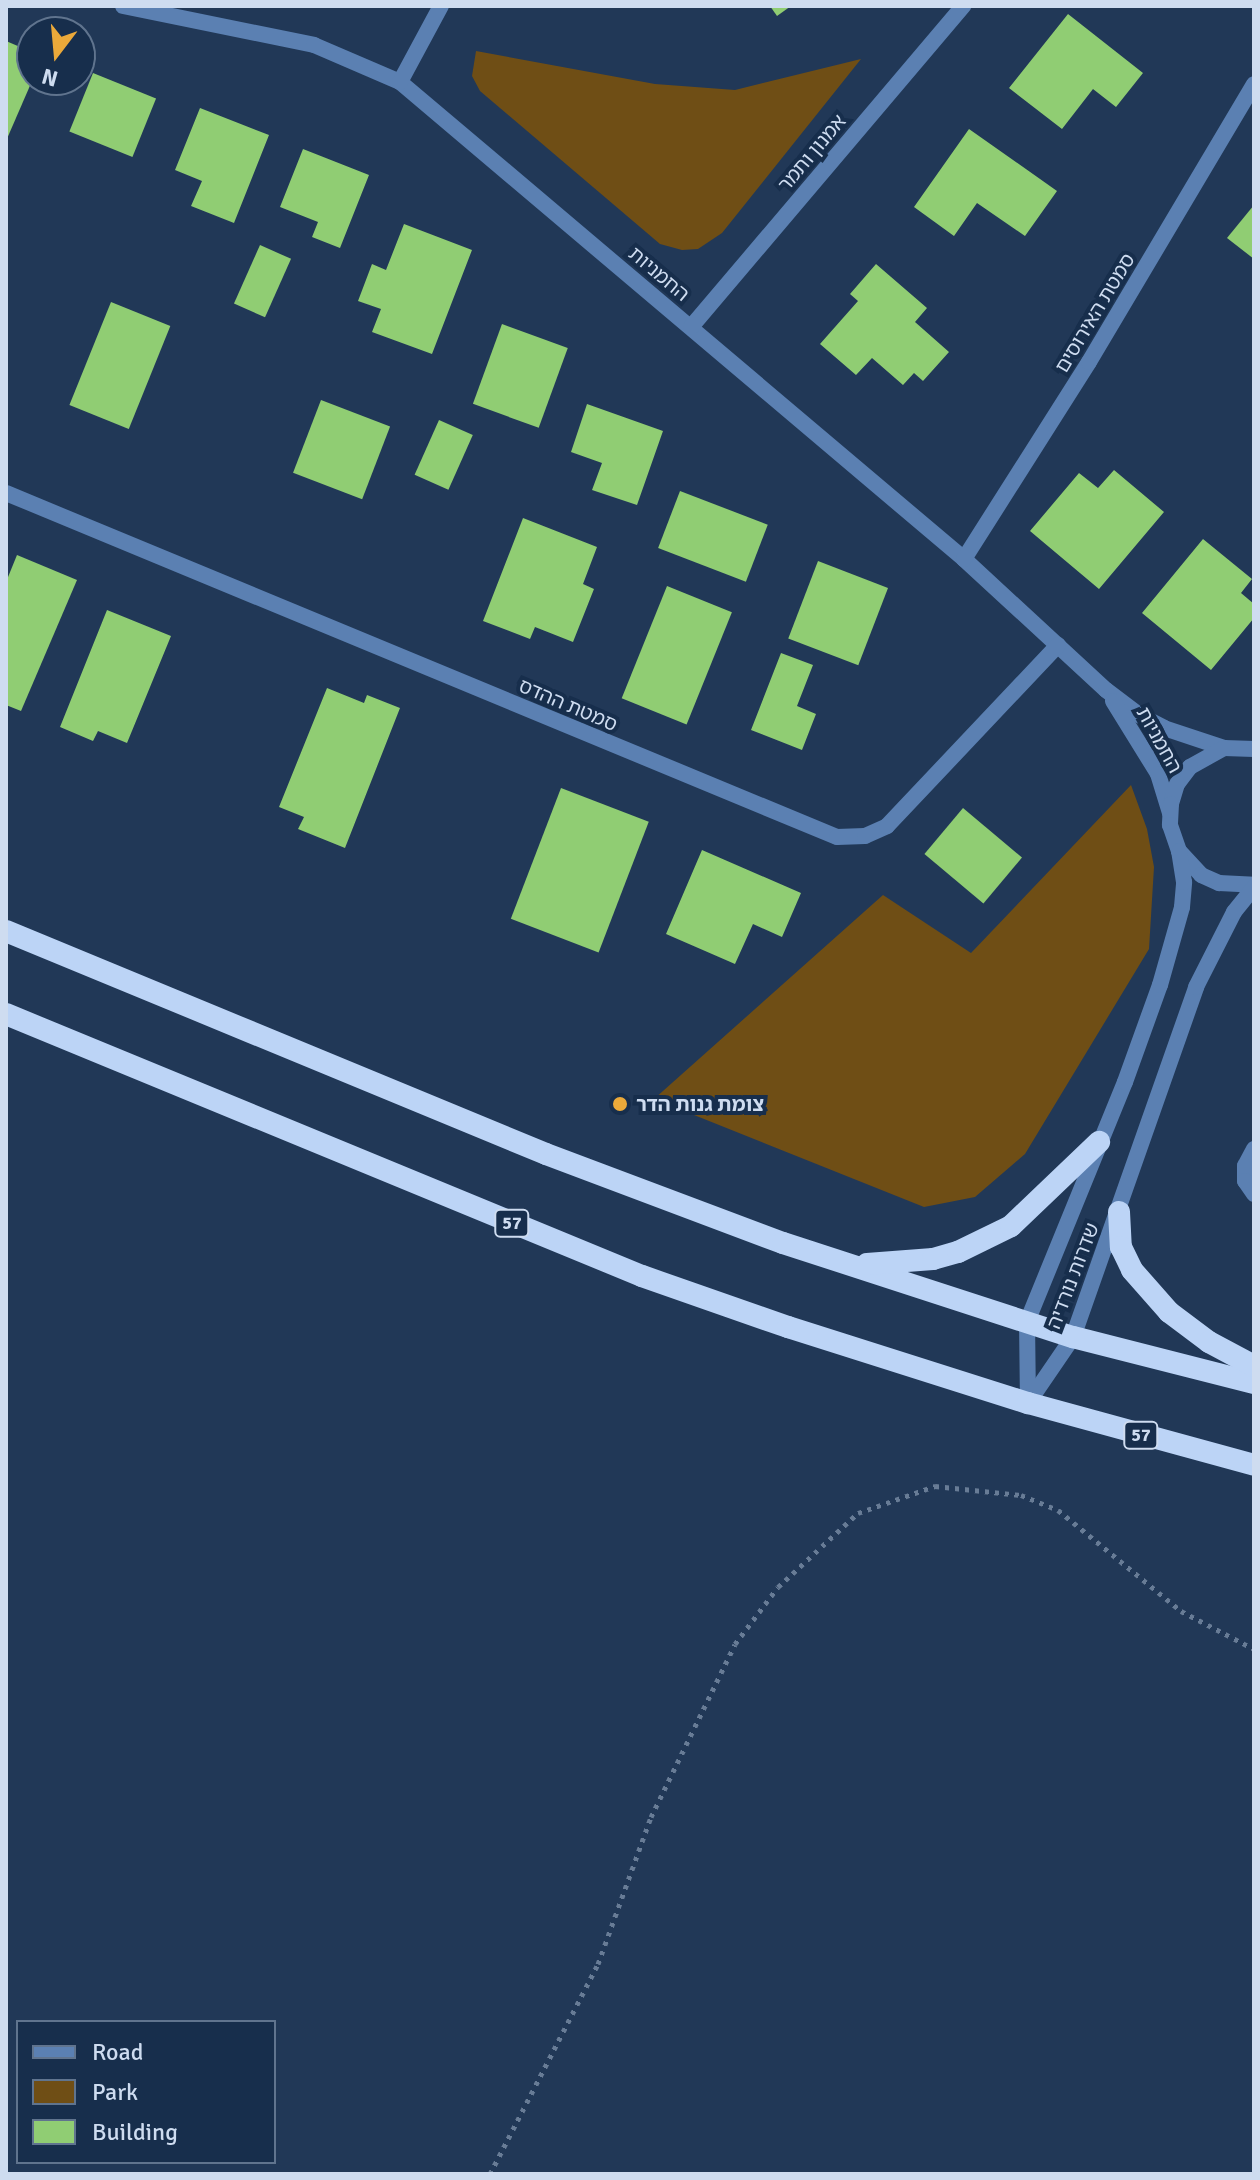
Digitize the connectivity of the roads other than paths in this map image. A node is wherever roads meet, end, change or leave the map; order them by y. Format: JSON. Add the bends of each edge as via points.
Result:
{"nodes":[{"id":1,"x":123,"y":6,"type":"edge"},
{"id":2,"x":441,"y":6,"type":"edge"},
{"id":3,"x":963,"y":6,"type":"edge"},
{"id":4,"x":400,"y":82,"type":"junction"},
{"id":5,"x":1254,"y":84,"type":"edge"},
{"id":6,"x":691,"y":327,"type":"junction"},
{"id":7,"x":6,"y":493,"type":"edge"},
{"id":8,"x":964,"y":559,"type":"junction"},
{"id":9,"x":1058,"y":645,"type":"junction"},
{"id":10,"x":1106,"y":690,"type":"junction"},
{"id":11,"x":1254,"y":735,"type":"edge"},
{"id":12,"x":1230,"y":748,"type":"junction"},
{"id":13,"x":1254,"y":749,"type":"edge"},
{"id":14,"x":1170,"y":813,"type":"junction"},
{"id":15,"x":1179,"y":851,"type":"junction"},
{"id":16,"x":1254,"y":886,"type":"edge"},
{"id":17,"x":6,"y":931,"type":"edge"},
{"id":18,"x":6,"y":1014,"type":"edge"},
{"id":19,"x":1099,"y":1142,"type":"junction"},
{"id":20,"x":1254,"y":1149,"type":"edge"},
{"id":21,"x":1254,"y":1194,"type":"edge"},
{"id":22,"x":1119,"y":1212,"type":"junction"},
{"id":23,"x":834,"y":1261,"type":"junction"},
{"id":24,"x":1027,"y":1322,"type":"junction"},
{"id":25,"x":1073,"y":1337,"type":"junction"},
{"id":26,"x":1254,"y":1366,"type":"edge"},
{"id":27,"x":1254,"y":1383,"type":"edge"},
{"id":28,"x":1028,"y":1403,"type":"junction"},
{"id":29,"x":1254,"y":1465,"type":"edge"}],
"edges":[{"from":1,"to":4,"type":"street","name":"החמניות","via":[[314,45]]},
{"from":2,"to":4,"type":"street"},
{"from":3,"to":6,"type":"street","name":"אמנון ותמר"},
{"from":4,"to":6,"type":"street","name":"החמניות"},
{"from":5,"to":8,"type":"street","name":"סמטת האירוסים","via":[[1097,350]]},
{"from":6,"to":8,"type":"street","name":"החמניות"},
{"from":7,"to":9,"type":"street","name":"סמטת ההדס","via":[[837,837],[865,836],[887,826]]},
{"from":8,"to":9,"type":"street","name":"החמניות"},
{"from":9,"to":10,"type":"street","name":"החמניות"},
{"from":10,"to":12,"type":"street","name":"החמניות","via":[[1164,728]]},
{"from":10,"to":14,"type":"street","name":"החמניות","via":[[1158,774]]},
{"from":11,"to":12,"type":"street"},
{"from":12,"to":13,"type":"street","name":"החמניות"},
{"from":12,"to":14,"type":"street","via":[[1190,767],[1177,784]]},
{"from":14,"to":15,"type":"street","name":"החמניות"},
{"from":15,"to":16,"type":"street","via":[[1201,875],[1219,883]]},
{"from":15,"to":19,"type":"street","name":"שדרות נורדיה","via":[[1184,882],[1172,946]]},
{"from":16,"to":22,"type":"street","name":"שדרות נורדיה","via":[[1234,912],[1196,987]]},
{"from":17,"to":23,"type":"highway","via":[[546,1154]]},
{"from":18,"to":28,"type":"highway","number":"57","via":[[642,1276]]},
{"from":19,"to":23,"type":"highway","via":[[1011,1226],[958,1252],[881,1266]]},
{"from":19,"to":24,"type":"street","name":"שדרות נורדיה"},
{"from":20,"to":21,"type":"street","via":[[1245,1166],[1245,1181]]},
{"from":22,"to":25,"type":"street","name":"שדרות נורדיה"},
{"from":22,"to":26,"type":"highway","via":[[1121,1247],[1132,1270],[1169,1312]]},
{"from":23,"to":24,"type":"highway"},
{"from":24,"to":25,"type":"highway"},
{"from":24,"to":28,"type":"street","name":"שדרות נורדיה"},
{"from":25,"to":27,"type":"highway"},
{"from":25,"to":28,"type":"street","name":"שדרות נורדיה"},
{"from":28,"to":29,"type":"highway","number":"57"}]}
